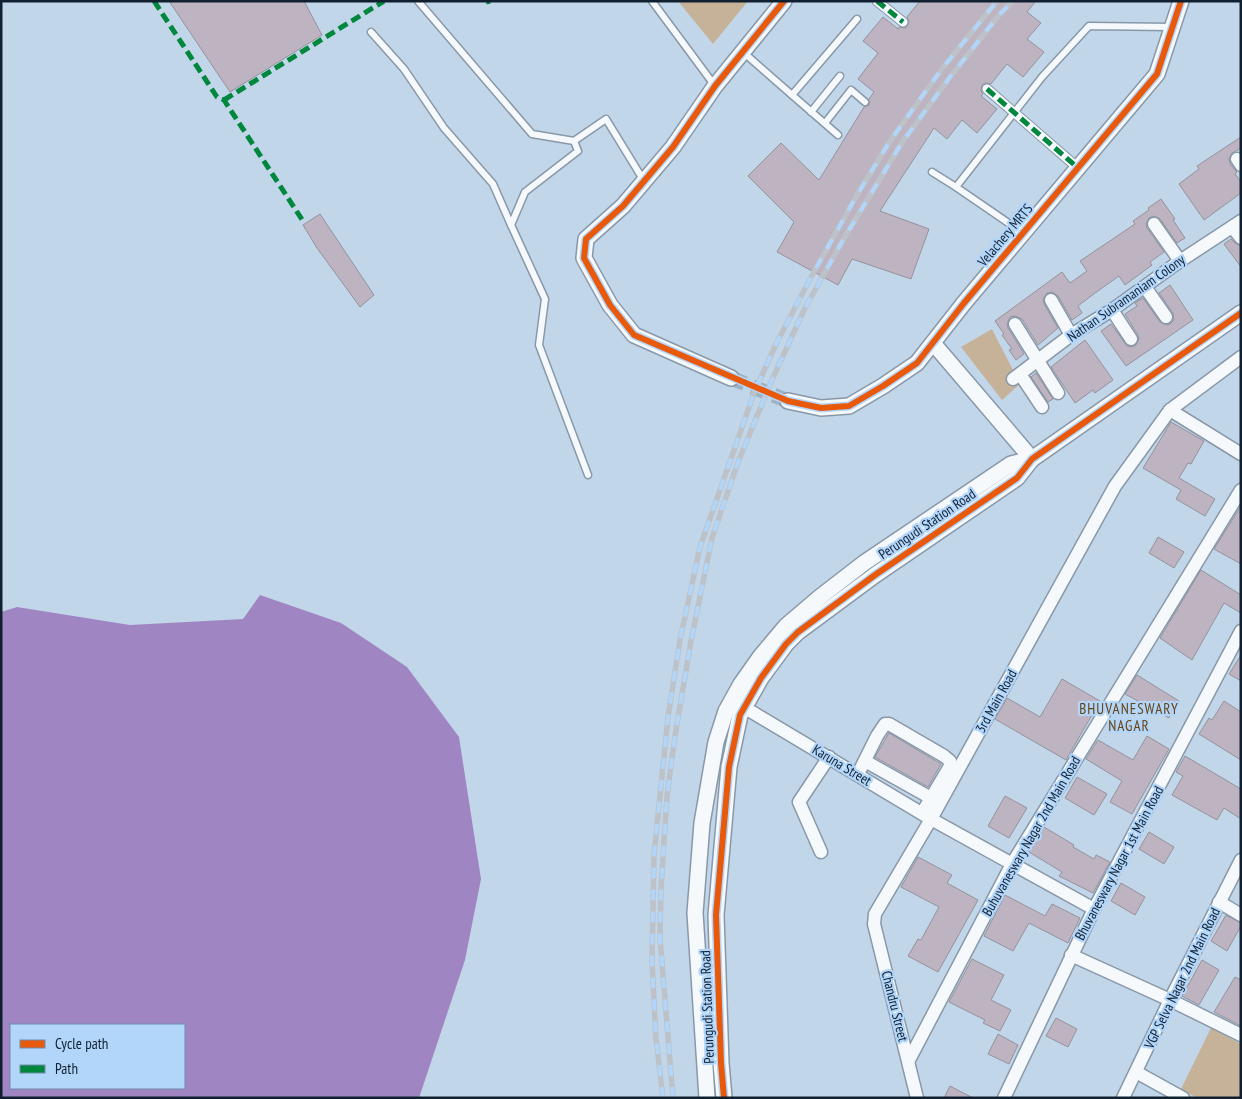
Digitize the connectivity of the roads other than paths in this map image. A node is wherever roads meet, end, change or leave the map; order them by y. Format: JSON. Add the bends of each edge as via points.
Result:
{"nodes":[{"id":1,"x":418,"y":1,"type":"edge"},
{"id":2,"x":652,"y":1,"type":"edge"},
{"id":3,"x":784,"y":1,"type":"edge"},
{"id":4,"x":877,"y":1,"type":"edge"},
{"id":5,"x":1181,"y":1,"type":"edge"},
{"id":6,"x":857,"y":19,"type":"dead end"},
{"id":7,"x":903,"y":22,"type":"dead end"},
{"id":8,"x":1172,"y":28,"type":"junction"},
{"id":9,"x":371,"y":32,"type":"dead end"},
{"id":10,"x":743,"y":52,"type":"junction"},
{"id":11,"x":840,"y":76,"type":"dead end"},
{"id":12,"x":716,"y":86,"type":"junction"},
{"id":13,"x":987,"y":89,"type":"dead end"},
{"id":14,"x":792,"y":95,"type":"junction"},
{"id":15,"x":865,"y":102,"type":"dead end"},
{"id":16,"x":811,"y":112,"type":"junction"},
{"id":17,"x":1014,"y":112,"type":"junction"},
{"id":18,"x":825,"y":123,"type":"junction"},
{"id":19,"x":838,"y":135,"type":"dead end"},
{"id":20,"x":574,"y":141,"type":"junction"},
{"id":21,"x":1078,"y":168,"type":"junction"},
{"id":22,"x":932,"y":172,"type":"dead end"},
{"id":23,"x":644,"y":181,"type":"junction"},
{"id":24,"x":956,"y":187,"type":"junction"},
{"id":25,"x":1154,"y":224,"type":"dead end"},
{"id":26,"x":1236,"y":224,"type":"edge"},
{"id":27,"x":511,"y":225,"type":"junction"},
{"id":28,"x":1024,"y":233,"type":"junction"},
{"id":29,"x":1241,"y":238,"type":"edge"},
{"id":30,"x":1180,"y":261,"type":"junction"},
{"id":31,"x":1144,"y":287,"type":"junction"},
{"id":32,"x":1051,"y":300,"type":"dead end"},
{"id":33,"x":1112,"y":310,"type":"junction"},
{"id":34,"x":1241,"y":313,"type":"edge"},
{"id":35,"x":1166,"y":317,"type":"dead end"},
{"id":36,"x":1016,"y":324,"type":"dead end"},
{"id":37,"x":1071,"y":336,"type":"junction"},
{"id":38,"x":1131,"y":339,"type":"dead end"},
{"id":39,"x":933,"y":343,"type":"junction"},
{"id":40,"x":1241,"y":357,"type":"edge"},
{"id":41,"x":1037,"y":361,"type":"junction"},
{"id":42,"x":731,"y":378,"type":"tunnel mouth"},
{"id":43,"x":1058,"y":393,"type":"dead end"},
{"id":44,"x":788,"y":401,"type":"tunnel mouth"},
{"id":45,"x":1042,"y":407,"type":"dead end"},
{"id":46,"x":1170,"y":410,"type":"junction"},
{"id":47,"x":1241,"y":454,"type":"edge"},
{"id":48,"x":1032,"y":459,"type":"junction"},
{"id":49,"x":588,"y":475,"type":"dead end"},
{"id":50,"x":1241,"y":490,"type":"edge"},
{"id":51,"x":1241,"y":631,"type":"edge"},
{"id":52,"x":752,"y":712,"type":"dead end"},
{"id":53,"x":829,"y":756,"type":"junction"},
{"id":54,"x":865,"y":761,"type":"junction"},
{"id":55,"x":886,"y":773,"type":"junction"},
{"id":56,"x":858,"y":774,"type":"junction"},
{"id":57,"x":878,"y":786,"type":"junction"},
{"id":58,"x":915,"y":789,"type":"junction"},
{"id":59,"x":931,"y":798,"type":"junction"},
{"id":60,"x":907,"y":804,"type":"junction"},
{"id":61,"x":926,"y":816,"type":"junction"},
{"id":62,"x":821,"y":852,"type":"dead end"},
{"id":63,"x":1241,"y":860,"type":"edge"},
{"id":64,"x":1012,"y":864,"type":"junction"},
{"id":65,"x":1219,"y":902,"type":"junction"},
{"id":66,"x":1094,"y":909,"type":"junction"},
{"id":67,"x":875,"y":914,"type":"joint"},
{"id":68,"x":1241,"y":915,"type":"edge"},
{"id":69,"x":1070,"y":955,"type":"junction"},
{"id":70,"x":1170,"y":1000,"type":"junction"},
{"id":71,"x":1241,"y":1035,"type":"edge"},
{"id":72,"x":909,"y":1060,"type":"junction"},
{"id":73,"x":1136,"y":1072,"type":"junction"},
{"id":74,"x":707,"y":1098,"type":"edge"},
{"id":75,"x":724,"y":1098,"type":"edge"},
{"id":76,"x":917,"y":1098,"type":"edge"},
{"id":77,"x":1004,"y":1098,"type":"edge"},
{"id":78,"x":1124,"y":1098,"type":"edge"},
{"id":79,"x":1183,"y":1098,"type":"edge"}],
"edges":[{"from":1,"to":20,"type":"lane","via":[[532,134]]},
{"from":2,"to":12,"type":"lane"},
{"from":3,"to":10,"type":"street"},
{"from":4,"to":7,"type":"street"},
{"from":5,"to":8,"type":"street","name":"Velachery MRTS"},
{"from":6,"to":14,"type":"lane"},
{"from":8,"to":17,"type":"lane","via":[[1089,26]]},
{"from":8,"to":21,"type":"street","name":"Velachery MRTS","via":[[1157,74]]},
{"from":9,"to":27,"type":"lane","via":[[404,69],[444,128],[493,184]]},
{"from":10,"to":12,"type":"street"},
{"from":10,"to":14,"type":"lane"},
{"from":11,"to":16,"type":"lane"},
{"from":12,"to":23,"type":"street","via":[[673,147]]},
{"from":13,"to":17,"type":"street"},
{"from":14,"to":16,"type":"lane"},
{"from":15,"to":18,"type":"lane","via":[[851,90]]},
{"from":16,"to":18,"type":"lane"},
{"from":17,"to":21,"type":"street"},
{"from":17,"to":24,"type":"lane"},
{"from":18,"to":19,"type":"lane"},
{"from":20,"to":23,"type":"lane","via":[[606,119]]},
{"from":20,"to":27,"type":"lane","via":[[578,151],[526,192]]},
{"from":21,"to":28,"type":"street","name":"Velachery MRTS"},
{"from":22,"to":24,"type":"lane"},
{"from":23,"to":42,"type":"street","via":[[623,206],[586,239],[584,258],[610,305],[634,335]]},
{"from":24,"to":28,"type":"lane"},
{"from":25,"to":30,"type":"street"},
{"from":26,"to":29,"type":"street"},
{"from":26,"to":30,"type":"street","name":"Nathan Subramaniam Colony"},
{"from":27,"to":49,"type":"lane","via":[[544,299],[539,345]]},
{"from":28,"to":39,"type":"street","name":"Velachery MRTS"},
{"from":30,"to":31,"type":"street","name":"Nathan Subramaniam Colony"},
{"from":31,"to":33,"type":"street","name":"Nathan Subramaniam Colony"},
{"from":31,"to":35,"type":"street"},
{"from":32,"to":37,"type":"street"},
{"from":33,"to":37,"type":"street","name":"Nathan Subramaniam Colony"},
{"from":33,"to":38,"type":"street"},
{"from":34,"to":48,"type":"street","name":"Perungudi Station Road"},
{"from":36,"to":41,"type":"street"},
{"from":37,"to":41,"type":"street","name":"Nathan Subramaniam Colony"},
{"from":39,"to":44,"type":"street","name":"Velachery MRTS","via":[[917,364],[849,406],[821,408]]},
{"from":39,"to":48,"type":"street"},
{"from":40,"to":46,"type":"street","name":"3rd Main Road"},
{"from":41,"to":43,"type":"street"},
{"from":41,"to":45,"type":"street","name":"Nathan Subramaniam Colony","via":[[1017,377]]},
{"from":46,"to":47,"type":"street"},
{"from":46,"to":61,"type":"street","name":"3rd Main Road","via":[[1114,486]]},
{"from":48,"to":74,"type":"street","name":"Perungudi Station Road","via":[[1011,464],[834,586],[786,626],[740,684],[726,711],[716,742],[702,823],[695,914]]},
{"from":48,"to":75,"type":"street","name":"Perungudi Station Road","via":[[1017,478],[798,632],[761,678],[740,715],[729,767],[716,915]]},
{"from":50,"to":64,"type":"street","name":"Buhuvaneswary Nagar 2nd Main Road"},
{"from":51,"to":66,"type":"street","name":"Bhuvaneswary Nagar 1st Main Road"},
{"from":52,"to":53,"type":"street","name":"Karuna Street"},
{"from":53,"to":56,"type":"street","name":"Karuna Street"},
{"from":53,"to":62,"type":"street","via":[[799,802]]},
{"from":54,"to":55,"type":"street"},
{"from":54,"to":56,"type":"street"},
{"from":54,"to":59,"type":"street","via":[[877,736],[885,724],[889,724],[950,761]]},
{"from":55,"to":57,"type":"street"},
{"from":55,"to":58,"type":"street"},
{"from":56,"to":57,"type":"street","name":"Karuna Street"},
{"from":57,"to":60,"type":"street","name":"Karuna Street"},
{"from":58,"to":59,"type":"street"},
{"from":58,"to":60,"type":"street"},
{"from":59,"to":61,"type":"street"},
{"from":60,"to":61,"type":"street","name":"Karuna Street"},
{"from":61,"to":64,"type":"street","name":"Karuna Street"},
{"from":61,"to":67,"type":"street","name":"3rd Main Road"},
{"from":63,"to":65,"type":"street","name":"VGP Selva Nagar 2nd Main Road"},
{"from":64,"to":66,"type":"street","name":"Karuna Street"},
{"from":64,"to":72,"type":"street","name":"Buhuvaneswary Nagar 2nd Main Road"},
{"from":65,"to":68,"type":"street"},
{"from":65,"to":70,"type":"street","name":"VGP Selva Nagar 2nd Main Road"},
{"from":66,"to":69,"type":"street","name":"Bhuvaneswary Nagar 1st Main Road"},
{"from":67,"to":72,"type":"street","name":"Chandru Street","via":[[874,924]]},
{"from":69,"to":70,"type":"street"},
{"from":69,"to":77,"type":"street","name":"Bhuvaneswary Nagar 1st Main Road"},
{"from":70,"to":71,"type":"street"},
{"from":70,"to":73,"type":"street","name":"VGP Selva Nagar 2nd Main Road"},
{"from":72,"to":76,"type":"street","name":"Chandru Street"},
{"from":73,"to":78,"type":"street","name":"VGP Selva Nagar 2nd Main Road"},
{"from":73,"to":79,"type":"street"}]}
